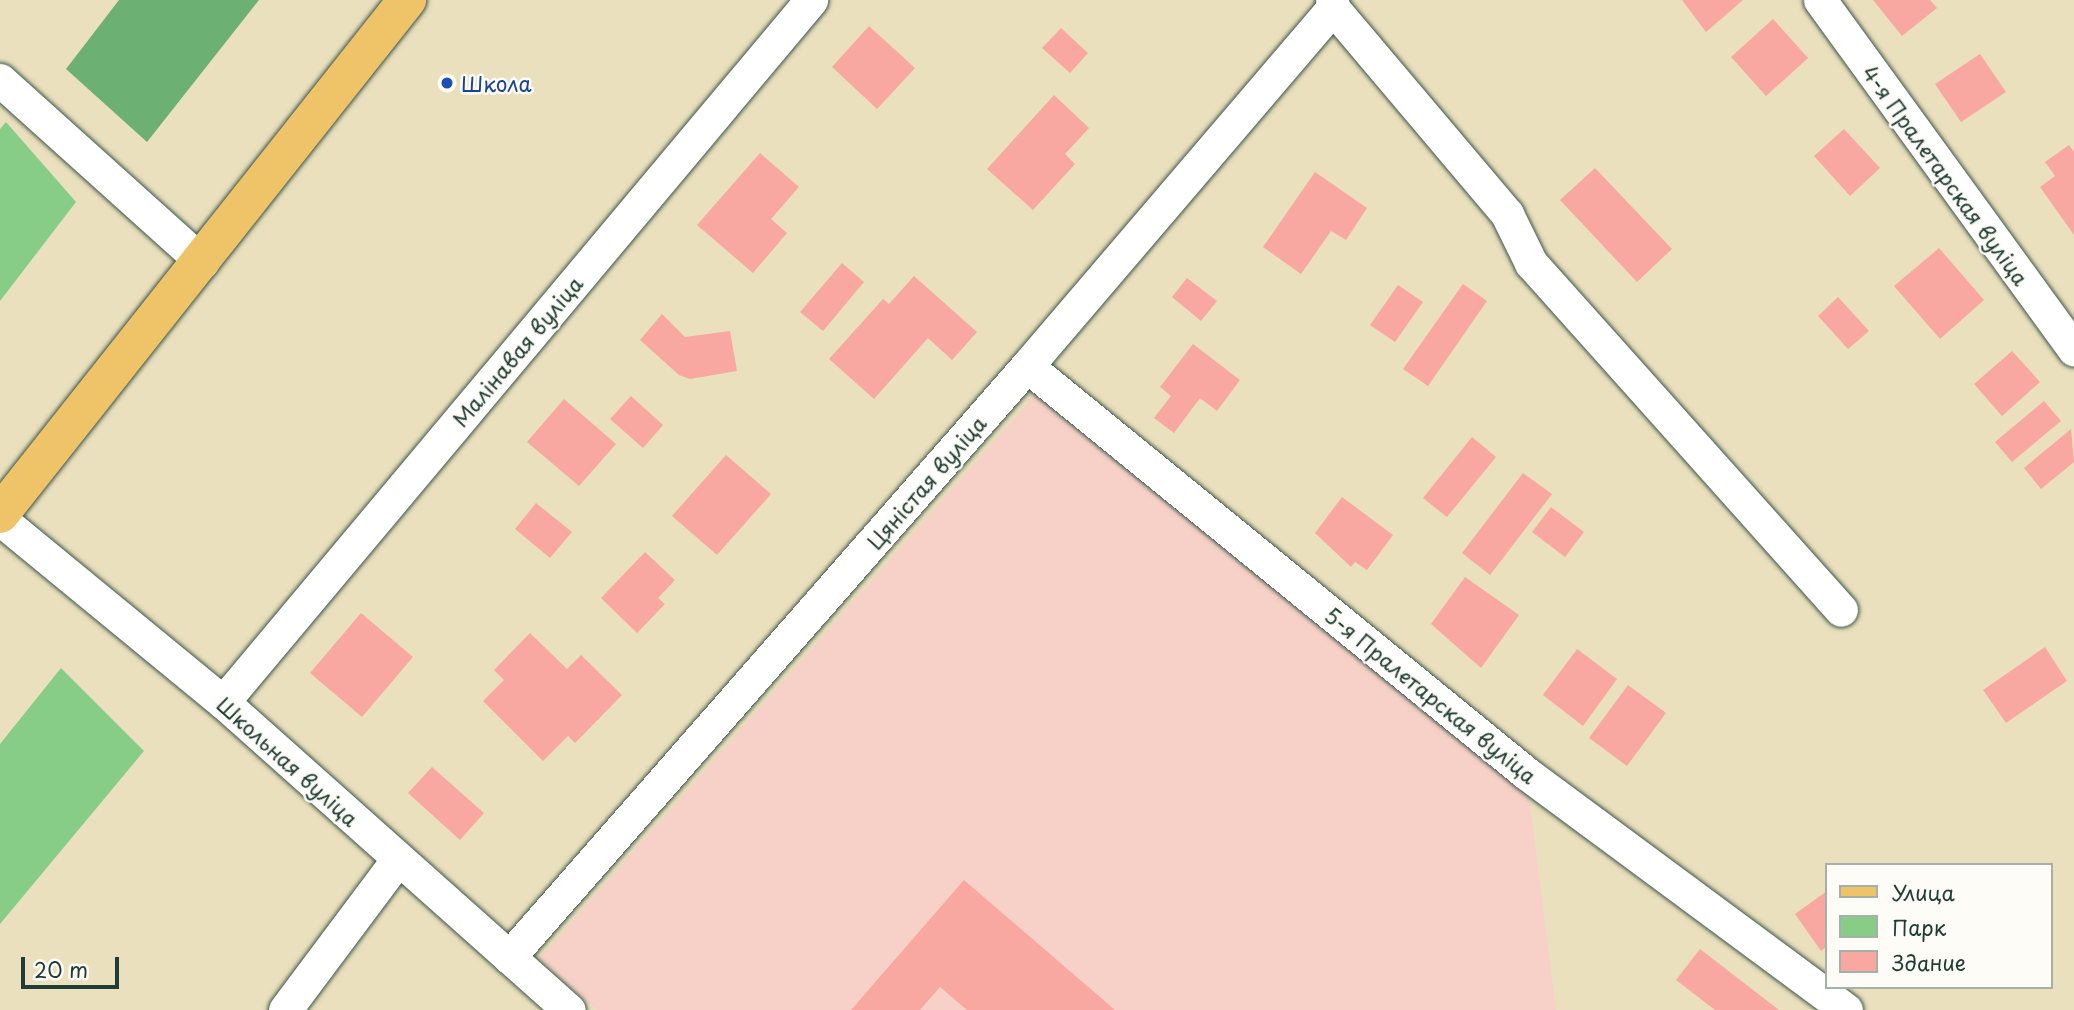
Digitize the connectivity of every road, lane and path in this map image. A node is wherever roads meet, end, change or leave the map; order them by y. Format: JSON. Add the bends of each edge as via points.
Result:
{"nodes":[{"id":1,"x":407,"y":0,"type":"edge"},
{"id":2,"x":811,"y":0,"type":"edge"},
{"id":3,"x":1820,"y":0,"type":"edge"},
{"id":4,"x":1333,"y":4,"type":"edge"},
{"id":5,"x":0,"y":80,"type":"edge"},
{"id":6,"x":202,"y":262,"type":"junction"},
{"id":7,"x":2074,"y":349,"type":"edge"},
{"id":8,"x":1027,"y":366,"type":"junction"},
{"id":9,"x":0,"y":516,"type":"edge"},
{"id":10,"x":1841,"y":610,"type":"dead end"},
{"id":11,"x":223,"y":702,"type":"junction"},
{"id":12,"x":398,"y":859,"type":"junction"},
{"id":13,"x":509,"y":957,"type":"junction"},
{"id":14,"x":285,"y":1010,"type":"edge"},
{"id":15,"x":569,"y":1010,"type":"edge"},
{"id":16,"x":1846,"y":1010,"type":"edge"}],
"edges":[{"from":1,"to":6,"type":"main road"},
{"from":2,"to":11,"type":"street","name":"Малінавая вуліца"},
{"from":3,"to":7,"type":"street","name":"4-я Пралетарская вуліца"},
{"from":4,"to":8,"type":"street","name":"Цяністая вуліца"},
{"from":4,"to":10,"type":"street","via":[[1507,214],[1531,263]]},
{"from":5,"to":6,"type":"street"},
{"from":6,"to":9,"type":"main road"},
{"from":8,"to":13,"type":"street","name":"Цяністая вуліца"},
{"from":8,"to":16,"type":"street","name":"5-я Пралетарская вуліца","via":[[1526,773]]},
{"from":9,"to":11,"type":"street","name":"Школьная вуліца"},
{"from":11,"to":12,"type":"street","name":"Школьная вуліца"},
{"from":12,"to":13,"type":"street","name":"Школьная вуліца"},
{"from":12,"to":14,"type":"street"},
{"from":13,"to":15,"type":"street","name":"Школьная вуліца"}]}
